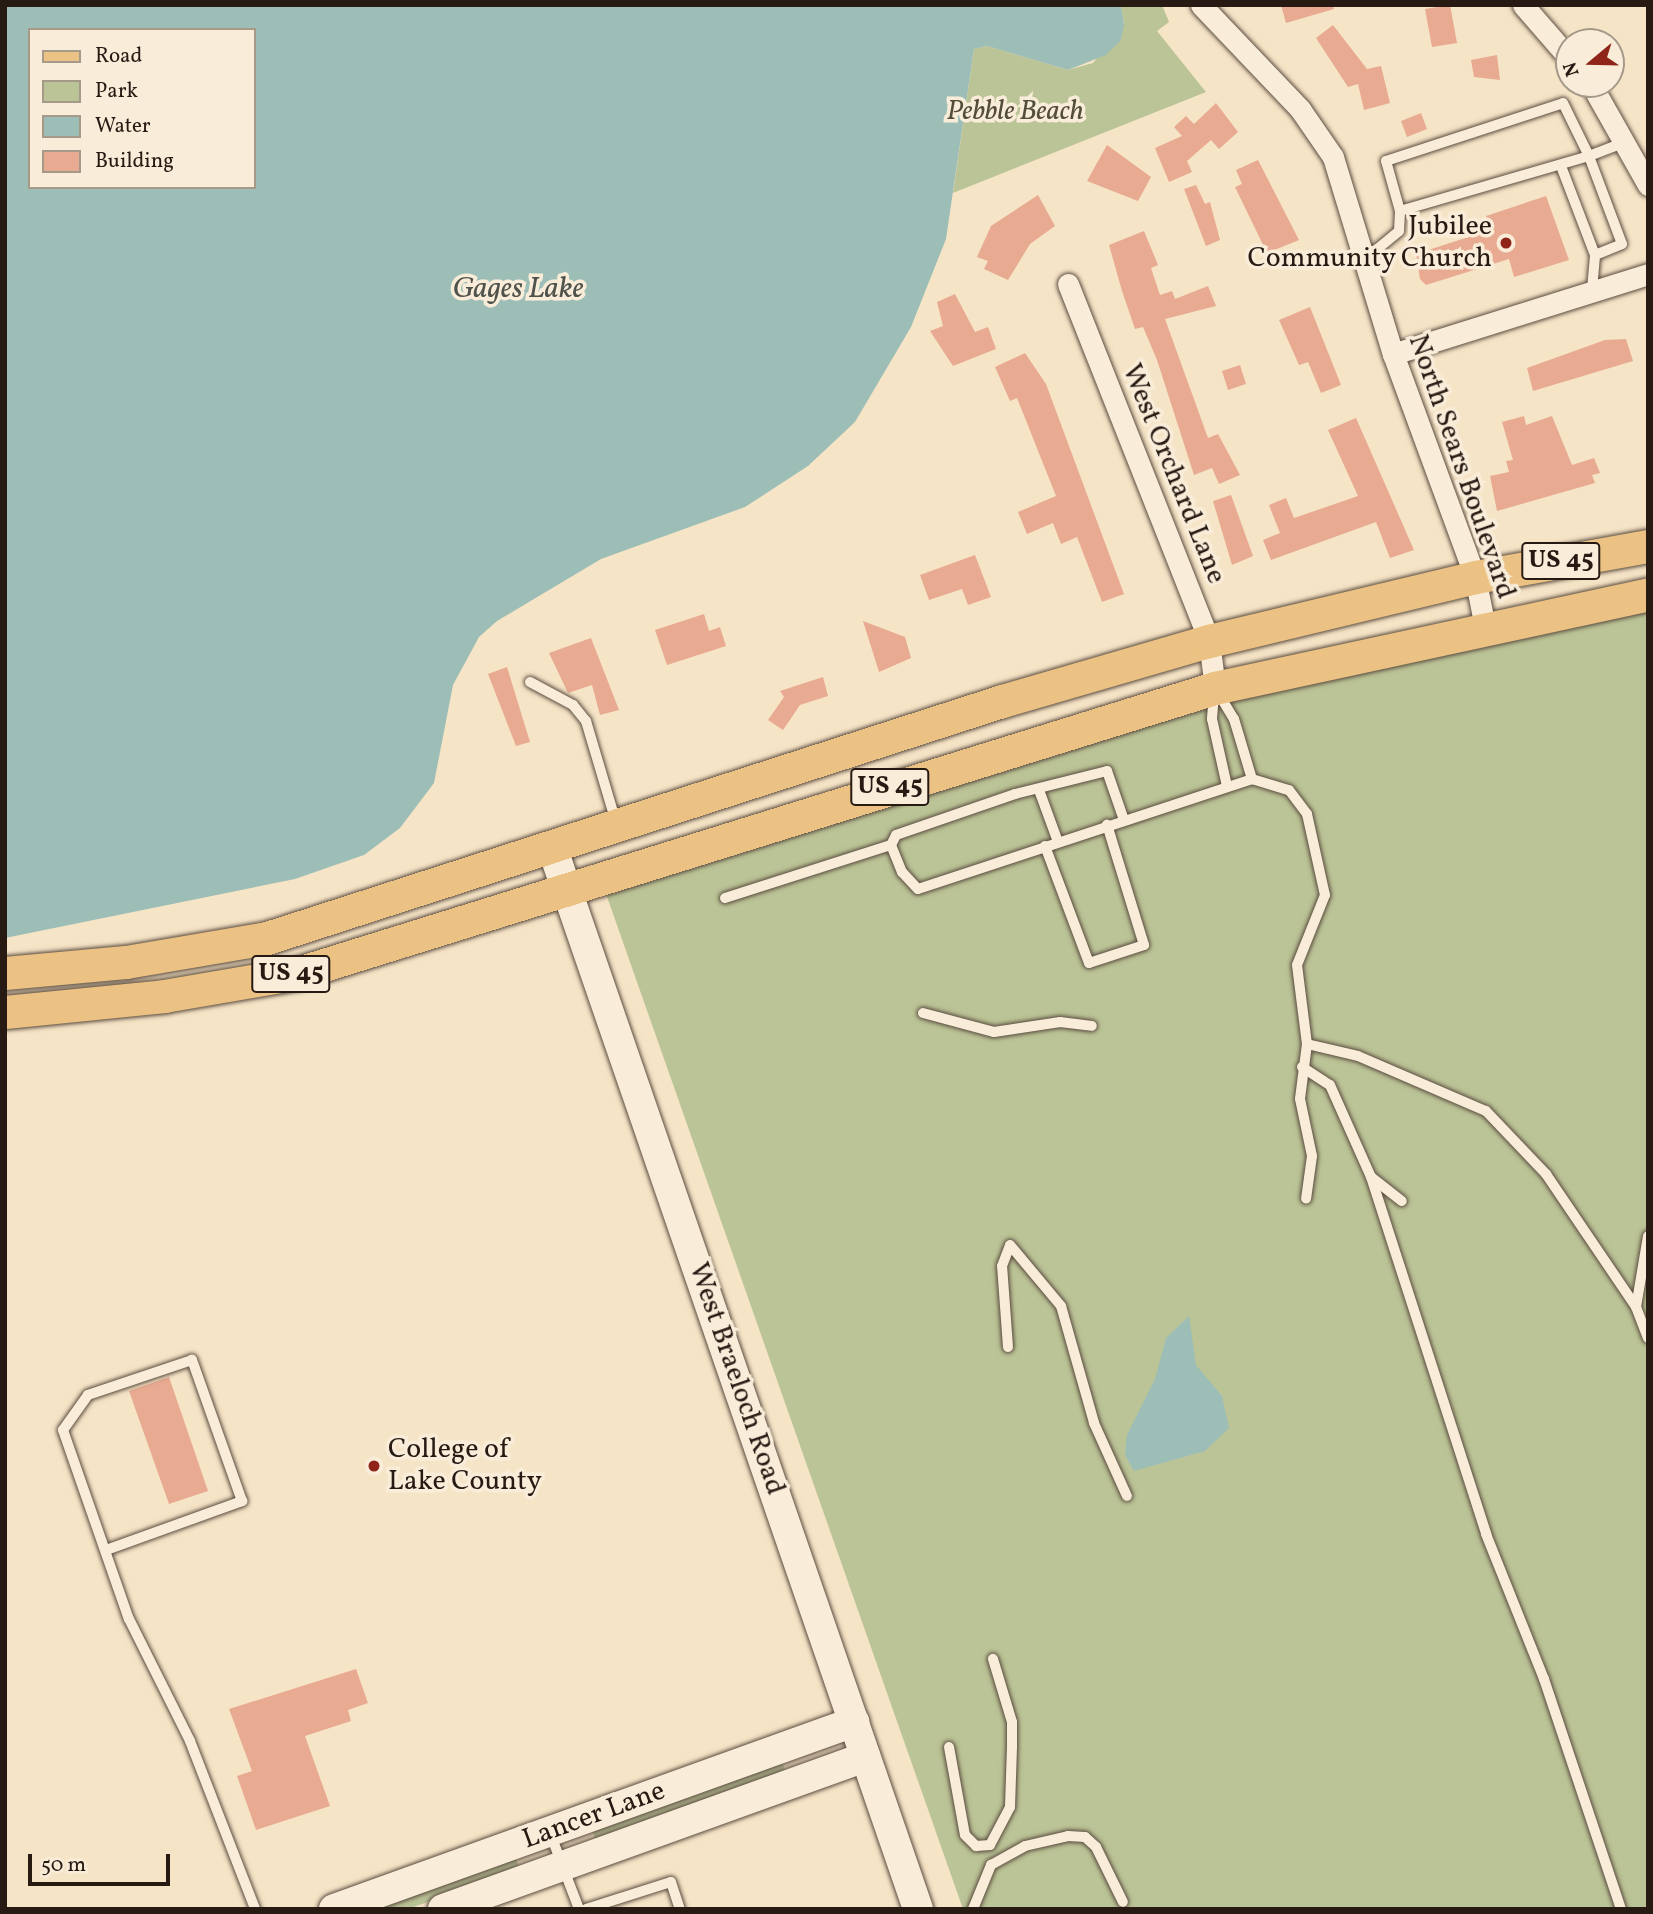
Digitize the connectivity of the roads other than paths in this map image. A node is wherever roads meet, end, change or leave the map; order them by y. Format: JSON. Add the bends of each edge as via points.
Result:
{"nodes":[{"id":1,"x":1201,"y":5,"type":"edge"},
{"id":2,"x":1523,"y":5,"type":"edge"},
{"id":3,"x":1555,"y":42,"type":"edge"},
{"id":4,"x":1600,"y":98,"type":"edge"},
{"id":5,"x":1627,"y":142,"type":"junction"},
{"id":6,"x":1589,"y":156,"type":"junction"},
{"id":7,"x":1561,"y":166,"type":"junction"},
{"id":8,"x":1648,"y":185,"type":"edge"},
{"id":9,"x":1400,"y":211,"type":"junction"},
{"id":10,"x":1595,"y":255,"type":"junction"},
{"id":11,"x":1364,"y":261,"type":"junction"},
{"id":12,"x":1648,"y":274,"type":"edge"},
{"id":13,"x":1068,"y":284,"type":"dead end"},
{"id":14,"x":1592,"y":290,"type":"junction"},
{"id":15,"x":1393,"y":354,"type":"junction"},
{"id":16,"x":1648,"y":546,"type":"edge"},
{"id":17,"x":1475,"y":577,"type":"junction"},
{"id":18,"x":1648,"y":594,"type":"edge"},
{"id":19,"x":1485,"y":627,"type":"junction"},
{"id":20,"x":1209,"y":641,"type":"junction"},
{"id":21,"x":530,"y":682,"type":"dead end"},
{"id":22,"x":1215,"y":688,"type":"junction"},
{"id":23,"x":1252,"y":779,"type":"junction"},
{"id":24,"x":1227,"y":786,"type":"junction"},
{"id":25,"x":1039,"y":790,"type":"junction"},
{"id":26,"x":1124,"y":820,"type":"junction"},
{"id":27,"x":1107,"y":825,"type":"junction"},
{"id":28,"x":618,"y":829,"type":"junction"},
{"id":29,"x":1058,"y":842,"type":"junction"},
{"id":30,"x":891,"y":845,"type":"junction"},
{"id":31,"x":1045,"y":846,"type":"junction"},
{"id":32,"x":553,"y":850,"type":"junction"},
{"id":33,"x":568,"y":892,"type":"junction"},
{"id":34,"x":725,"y":898,"type":"dead end"},
{"id":35,"x":5,"y":972,"type":"edge"},
{"id":36,"x":5,"y":1012,"type":"edge"},
{"id":37,"x":923,"y":1013,"type":"dead end"},
{"id":38,"x":1092,"y":1026,"type":"dead end"},
{"id":39,"x":1307,"y":1044,"type":"junction"},
{"id":40,"x":1302,"y":1067,"type":"junction"},
{"id":41,"x":1371,"y":1177,"type":"junction"},
{"id":42,"x":1306,"y":1199,"type":"dead end"},
{"id":43,"x":1402,"y":1201,"type":"dead end"},
{"id":44,"x":1648,"y":1236,"type":"edge"},
{"id":45,"x":1636,"y":1307,"type":"junction"},
{"id":46,"x":1648,"y":1339,"type":"edge"},
{"id":47,"x":1008,"y":1347,"type":"dead end"},
{"id":48,"x":1127,"y":1496,"type":"dead end"},
{"id":49,"x":106,"y":1550,"type":"junction"},
{"id":50,"x":993,"y":1659,"type":"dead end"},
{"id":51,"x":854,"y":1723,"type":"junction"},
{"id":52,"x":949,"y":1747,"type":"dead end"},
{"id":53,"x":866,"y":1757,"type":"junction"},
{"id":54,"x":550,"y":1831,"type":"junction"},
{"id":55,"x":563,"y":1866,"type":"junction"},
{"id":56,"x":1123,"y":1902,"type":"dead end"},
{"id":57,"x":255,"y":1909,"type":"edge"},
{"id":58,"x":334,"y":1909,"type":"edge"},
{"id":59,"x":443,"y":1909,"type":"edge"},
{"id":60,"x":579,"y":1909,"type":"edge"},
{"id":61,"x":586,"y":1909,"type":"edge"},
{"id":62,"x":680,"y":1909,"type":"edge"},
{"id":63,"x":918,"y":1909,"type":"edge"},
{"id":64,"x":973,"y":1909,"type":"edge"},
{"id":65,"x":1621,"y":1909,"type":"edge"}],
"edges":[{"from":1,"to":11,"type":"street","name":"North Sears Boulevard","via":[[1322,134]]},
{"from":2,"to":3,"type":"street"},
{"from":4,"to":5,"type":"street"},
{"from":5,"to":6,"type":"lane"},
{"from":5,"to":8,"type":"street"},
{"from":6,"to":7,"type":"lane"},
{"from":6,"to":9,"type":"lane","via":[[1563,103],[1386,161]]},
{"from":6,"to":10,"type":"lane","via":[[1622,244]]},
{"from":7,"to":9,"type":"lane"},
{"from":7,"to":10,"type":"lane"},
{"from":9,"to":11,"type":"lane","via":[[1399,231]]},
{"from":10,"to":14,"type":"lane"},
{"from":11,"to":15,"type":"street","name":"North Sears Boulevard"},
{"from":12,"to":14,"type":"street"},
{"from":13,"to":20,"type":"street","name":"West Orchard Lane"},
{"from":14,"to":15,"type":"street"},
{"from":15,"to":17,"type":"street","name":"North Sears Boulevard"},
{"from":16,"to":17,"type":"main road","number":"US 45"},
{"from":17,"to":19,"type":"street","name":"North Sears Boulevard"},
{"from":17,"to":20,"type":"main road","number":"US 45"},
{"from":18,"to":19,"type":"main road","number":"US 45"},
{"from":19,"to":22,"type":"main road","number":"US 45"},
{"from":20,"to":22,"type":"street","name":"West Orchard Lane"},
{"from":20,"to":28,"type":"main road","number":"US 45","via":[[1002,701]]},
{"from":21,"to":28,"type":"lane","via":[[573,705],[586,721]]},
{"from":22,"to":23,"type":"lane","via":[[1234,719]]},
{"from":22,"to":24,"type":"lane","via":[[1212,719]]},
{"from":22,"to":33,"type":"main road","number":"US 45"},
{"from":23,"to":24,"type":"lane"},
{"from":23,"to":39,"type":"lane","via":[[1289,790],[1307,814],[1325,895],[1297,965]]},
{"from":24,"to":26,"type":"lane"},
{"from":25,"to":26,"type":"lane","via":[[1107,771]]},
{"from":25,"to":29,"type":"lane"},
{"from":25,"to":30,"type":"lane","via":[[896,835]]},
{"from":26,"to":27,"type":"lane"},
{"from":27,"to":29,"type":"lane"},
{"from":27,"to":31,"type":"lane","via":[[1144,944],[1089,963]]},
{"from":28,"to":32,"type":"main road","number":"US 45"},
{"from":29,"to":31,"type":"lane"},
{"from":30,"to":31,"type":"lane","via":[[918,889]]},
{"from":30,"to":34,"type":"lane"},
{"from":32,"to":33,"type":"street","name":"West Braeloch Road"},
{"from":32,"to":35,"type":"main road","number":"US 45","via":[[267,937],[125,962]]},
{"from":33,"to":36,"type":"main road","number":"US 45","via":[[299,973],[164,996]]},
{"from":33,"to":51,"type":"street","name":"West Braeloch Road"},
{"from":37,"to":38,"type":"lane","via":[[995,1032],[1060,1022]]},
{"from":39,"to":40,"type":"lane"},
{"from":39,"to":45,"type":"lane","via":[[1358,1056],[1486,1111],[1546,1174]]},
{"from":40,"to":41,"type":"lane","via":[[1330,1085],[1346,1110]]},
{"from":40,"to":42,"type":"lane","via":[[1300,1099],[1312,1156]]},
{"from":41,"to":43,"type":"lane"},
{"from":41,"to":65,"type":"lane","via":[[1486,1534],[1544,1679]]},
{"from":44,"to":45,"type":"lane"},
{"from":45,"to":46,"type":"lane"},
{"from":47,"to":48,"type":"lane","via":[[1002,1266],[1010,1245],[1061,1306],[1094,1423]]},
{"from":49,"to":49,"type":"lane","via":[[242,1501],[192,1360],[88,1395],[63,1430]]},
{"from":49,"to":57,"type":"lane"},
{"from":50,"to":52,"type":"lane","via":[[1012,1722],[1010,1807],[990,1845],[976,1846],[965,1835]]},
{"from":51,"to":53,"type":"street","name":"West Braeloch Road"},
{"from":51,"to":54,"type":"street","name":"Lancer Lane"},
{"from":53,"to":55,"type":"street","name":"Lancer Lane"},
{"from":53,"to":63,"type":"street","name":"West Braeloch Road"},
{"from":54,"to":55,"type":"lane"},
{"from":54,"to":58,"type":"street","name":"Lancer Lane"},
{"from":55,"to":59,"type":"street","name":"Lancer Lane"},
{"from":55,"to":60,"type":"lane"},
{"from":56,"to":64,"type":"lane","via":[[1096,1847],[1085,1837],[1069,1836],[1025,1846],[991,1865]]},
{"from":61,"to":62,"type":"lane","via":[[671,1882]]}]}
